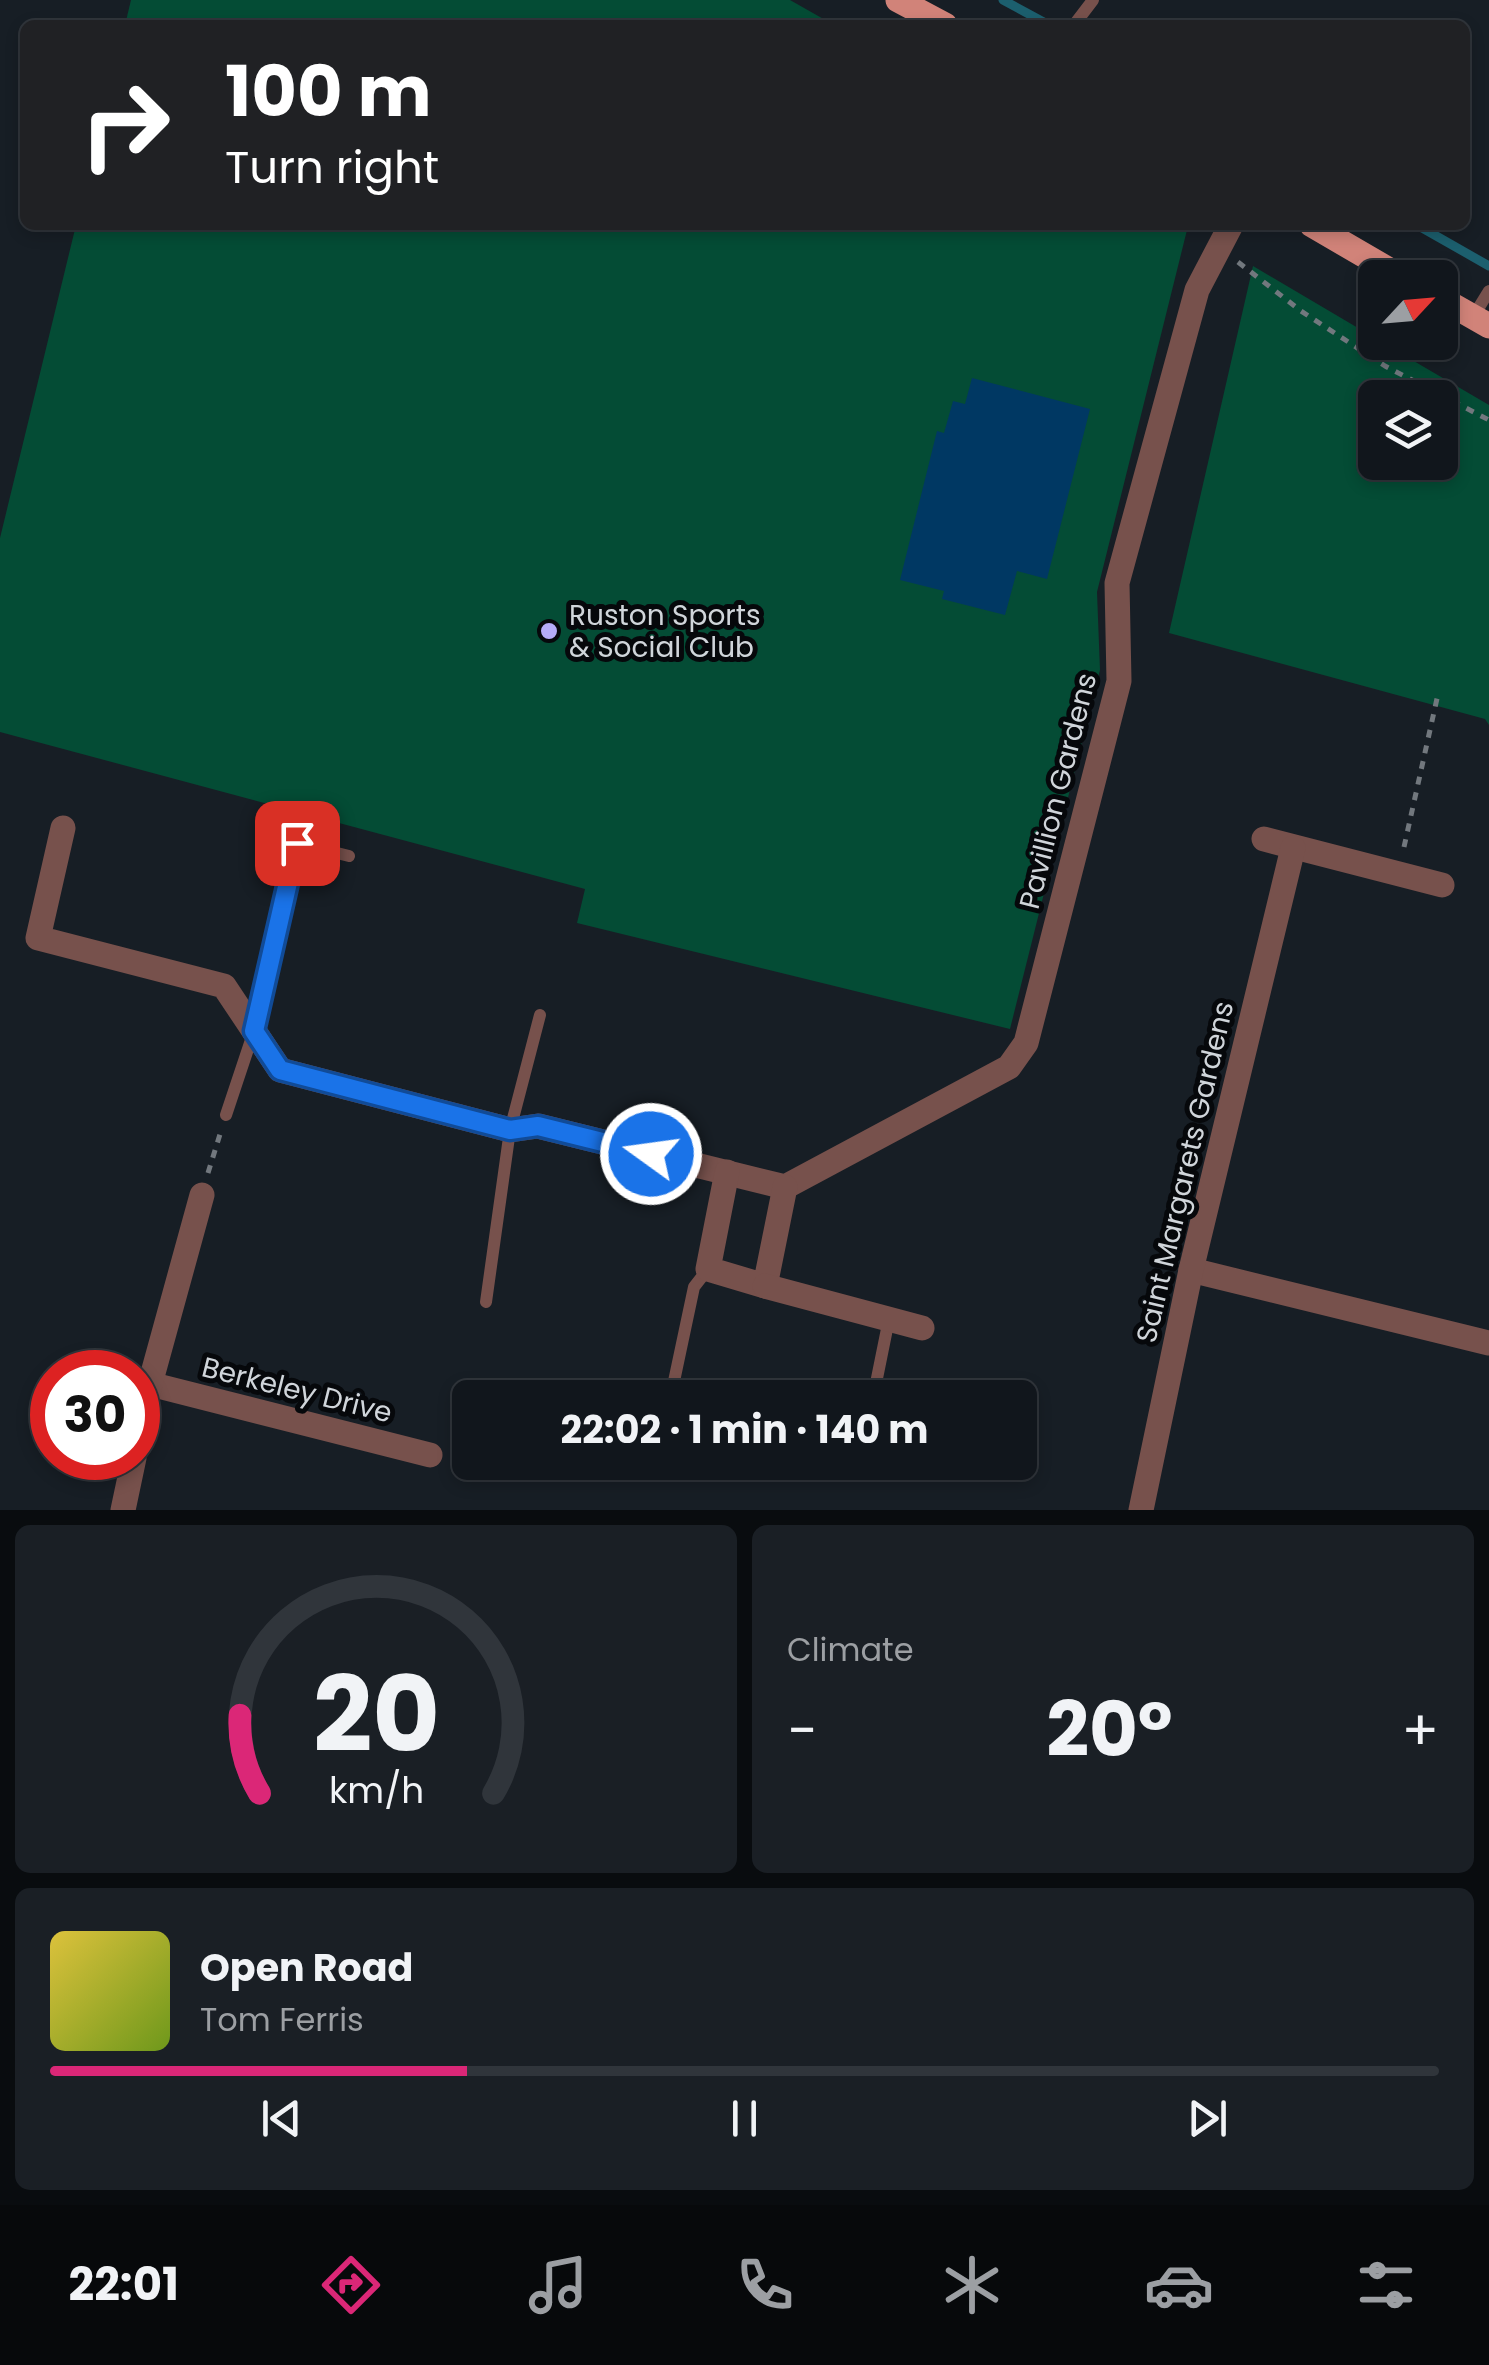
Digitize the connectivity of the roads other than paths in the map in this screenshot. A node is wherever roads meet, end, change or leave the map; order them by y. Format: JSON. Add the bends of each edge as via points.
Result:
{"nodes":[{"id":1,"x":898,"y":0,"type":"edge"},
{"id":2,"x":936,"y":20,"type":"edge"},
{"id":3,"x":1321,"y":230,"type":"edge"},
{"id":4,"x":1225,"y":236,"type":"edge"},
{"id":5,"x":1373,"y":260,"type":"edge"},
{"id":6,"x":1489,"y":290,"type":"edge"},
{"id":7,"x":1458,"y":309,"type":"edge"},
{"id":8,"x":1481,"y":322,"type":"edge"},
{"id":9,"x":63,"y":828,"type":"dead end"},
{"id":10,"x":1264,"y":839,"type":"dead end"},
{"id":11,"x":1293,"y":848,"type":"junction"},
{"id":12,"x":349,"y":856,"type":"dead end"},
{"id":13,"x":1442,"y":886,"type":"dead end"},
{"id":14,"x":540,"y":1015,"type":"dead end"},
{"id":15,"x":254,"y":1031,"type":"junction"},
{"id":16,"x":226,"y":1115,"type":"road end"},
{"id":17,"x":510,"y":1130,"type":"junction"},
{"id":18,"x":727,"y":1172,"type":"junction"},
{"id":19,"x":785,"y":1187,"type":"junction"},
{"id":20,"x":202,"y":1195,"type":"road end"},
{"id":21,"x":708,"y":1269,"type":"junction"},
{"id":22,"x":1191,"y":1270,"type":"junction"},
{"id":23,"x":765,"y":1286,"type":"junction"},
{"id":24,"x":486,"y":1302,"type":"dead end"},
{"id":25,"x":889,"y":1319,"type":"junction"},
{"id":26,"x":922,"y":1328,"type":"dead end"},
{"id":27,"x":1489,"y":1343,"type":"edge"},
{"id":28,"x":159,"y":1350,"type":"edge"},
{"id":29,"x":674,"y":1380,"type":"edge"},
{"id":30,"x":876,"y":1380,"type":"edge"},
{"id":31,"x":160,"y":1386,"type":"edge"},
{"id":32,"x":430,"y":1454,"type":"dead end"},
{"id":33,"x":130,"y":1480,"type":"edge"},
{"id":34,"x":124,"y":1510,"type":"edge"},
{"id":35,"x":1141,"y":1510,"type":"edge"}],
"edges":[{"from":1,"to":2,"type":"main road"},
{"from":3,"to":5,"type":"main road"},
{"from":4,"to":19,"type":"street","name":"Pavillion Gardens","via":[[1197,290],[1116,583],[1119,681],[1026,1043],[1009,1067]]},
{"from":6,"to":8,"type":"lane"},
{"from":7,"to":8,"type":"main road"},
{"from":9,"to":15,"type":"street","via":[[38,938],[224,986]]},
{"from":10,"to":11,"type":"street"},
{"from":11,"to":13,"type":"street"},
{"from":11,"to":22,"type":"street","name":"Saint Margarets Gardens"},
{"from":12,"to":15,"type":"lane","via":[[297,843]]},
{"from":14,"to":17,"type":"lane"},
{"from":15,"to":16,"type":"lane"},
{"from":15,"to":17,"type":"street","via":[[280,1070]]},
{"from":17,"to":18,"type":"street","via":[[538,1126]]},
{"from":17,"to":24,"type":"lane"},
{"from":18,"to":19,"type":"street"},
{"from":18,"to":21,"type":"street"},
{"from":19,"to":23,"type":"street"},
{"from":20,"to":28,"type":"street"},
{"from":21,"to":23,"type":"street"},
{"from":21,"to":29,"type":"lane","via":[[694,1287]]},
{"from":22,"to":27,"type":"street"},
{"from":22,"to":35,"type":"street","name":"Saint Margarets Gardens"},
{"from":23,"to":25,"type":"street"},
{"from":25,"to":26,"type":"street"},
{"from":25,"to":30,"type":"lane"},
{"from":31,"to":32,"type":"street","name":"Berkeley Drive"},
{"from":33,"to":34,"type":"street"}]}
